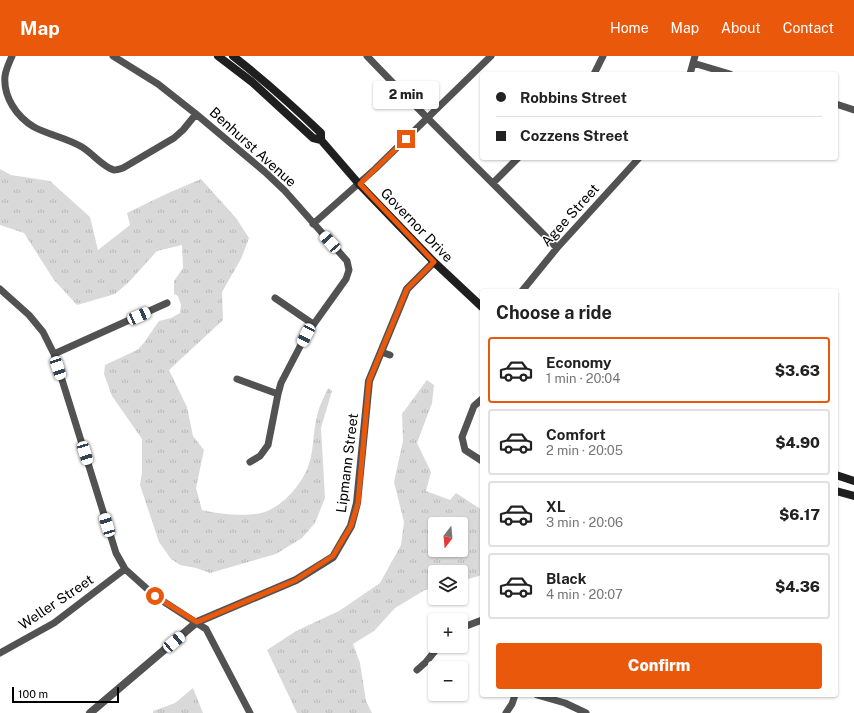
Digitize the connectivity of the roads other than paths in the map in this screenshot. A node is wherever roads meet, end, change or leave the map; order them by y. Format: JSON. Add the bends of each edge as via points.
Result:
{"nodes":[{"id":1,"x":12,"y":56,"type":"edge"},
{"id":2,"x":114,"y":56,"type":"edge"},
{"id":3,"x":218,"y":56,"type":"edge"},
{"id":4,"x":233,"y":56,"type":"edge"},
{"id":5,"x":367,"y":56,"type":"edge"},
{"id":6,"x":603,"y":56,"type":"edge"},
{"id":7,"x":487,"y":57,"type":"edge"},
{"id":8,"x":694,"y":60,"type":"edge"},
{"id":9,"x":595,"y":72,"type":"edge"},
{"id":10,"x":691,"y":72,"type":"edge"},
{"id":11,"x":725,"y":72,"type":"edge"},
{"id":12,"x":838,"y":105,"type":"edge"},
{"id":13,"x":854,"y":110,"type":"edge"},
{"id":14,"x":196,"y":114,"type":"junction"},
{"id":15,"x":426,"y":118,"type":"junction"},
{"id":16,"x":321,"y":140,"type":"junction"},
{"id":17,"x":516,"y":160,"type":"edge"},
{"id":18,"x":637,"y":160,"type":"edge"},
{"id":19,"x":493,"y":183,"type":"junction"},
{"id":20,"x":360,"y":184,"type":"junction"},
{"id":21,"x":313,"y":224,"type":"junction"},
{"id":22,"x":557,"y":248,"type":"junction"},
{"id":23,"x":434,"y":262,"type":"junction"},
{"id":24,"x":0,"y":289,"type":"edge"},
{"id":25,"x":524,"y":289,"type":"edge"},
{"id":26,"x":275,"y":298,"type":"dead end"},
{"id":27,"x":167,"y":303,"type":"dead end"},
{"id":28,"x":480,"y":305,"type":"edge"},
{"id":29,"x":313,"y":324,"type":"junction"},
{"id":30,"x":382,"y":352,"type":"junction"},
{"id":31,"x":54,"y":354,"type":"junction"},
{"id":32,"x":390,"y":355,"type":"dead end"},
{"id":33,"x":237,"y":380,"type":"dead end"},
{"id":34,"x":278,"y":394,"type":"junction"},
{"id":35,"x":480,"y":401,"type":"edge"},
{"id":36,"x":480,"y":460,"type":"edge"},
{"id":37,"x":250,"y":462,"type":"dead end"},
{"id":38,"x":838,"y":476,"type":"edge"},
{"id":39,"x":854,"y":481,"type":"edge"},
{"id":40,"x":838,"y":492,"type":"edge"},
{"id":41,"x":854,"y":496,"type":"edge"},
{"id":42,"x":125,"y":569,"type":"junction"},
{"id":43,"x":480,"y":621,"type":"edge"},
{"id":44,"x":197,"y":622,"type":"junction"},
{"id":45,"x":468,"y":625,"type":"edge"},
{"id":46,"x":0,"y":653,"type":"edge"},
{"id":47,"x":433,"y":653,"type":"edge"},
{"id":48,"x":417,"y":670,"type":"dead end"},
{"id":49,"x":514,"y":697,"type":"edge"},
{"id":50,"x":544,"y":697,"type":"edge"},
{"id":51,"x":90,"y":713,"type":"edge"},
{"id":52,"x":250,"y":713,"type":"edge"},
{"id":53,"x":506,"y":713,"type":"edge"},
{"id":54,"x":586,"y":713,"type":"edge"}],
"edges":[{"from":1,"to":14,"type":"street","via":[[5,77],[9,99],[24,121],[35,128],[82,146],[115,170],[123,168],[174,138]]},
{"from":2,"to":14,"type":"street","name":"Benhurst Avenue","via":[[158,84]]},
{"from":3,"to":16,"type":"main road","name":"Governor Drive","via":[[252,82],[313,138]]},
{"from":4,"to":16,"type":"main road","name":"Governor Drive","via":[[294,106],[321,133]]},
{"from":5,"to":15,"type":"street"},
{"from":6,"to":9,"type":"street"},
{"from":7,"to":15,"type":"street"},
{"from":8,"to":10,"type":"street"},
{"from":8,"to":11,"type":"street"},
{"from":12,"to":13,"type":"street"},
{"from":14,"to":21,"type":"street","name":"Benhurst Avenue","via":[[265,172]]},
{"from":15,"to":19,"type":"street"},
{"from":15,"to":20,"type":"street"},
{"from":16,"to":20,"type":"main road","name":"Governor Drive"},
{"from":17,"to":19,"type":"street"},
{"from":18,"to":22,"type":"street","name":"Agee Street"},
{"from":19,"to":22,"type":"street"},
{"from":20,"to":21,"type":"street"},
{"from":20,"to":23,"type":"main road","name":"Governor Drive"},
{"from":21,"to":29,"type":"street","name":"Benhurst Avenue","via":[[347,261],[349,270],[346,279]]},
{"from":22,"to":25,"type":"street","name":"Agee Street"},
{"from":23,"to":28,"type":"main road","name":"Governor Drive"},
{"from":23,"to":30,"type":"street","name":"Lipmann Street","via":[[407,289]]},
{"from":24,"to":31,"type":"street","via":[[29,315],[43,332]]},
{"from":26,"to":29,"type":"street"},
{"from":27,"to":31,"type":"street"},
{"from":29,"to":34,"type":"street","via":[[288,369]]},
{"from":30,"to":32,"type":"street"},
{"from":30,"to":44,"type":"street","name":"Lipmann Street","via":[[369,381],[358,503],[351,526],[333,556],[296,580]]},
{"from":31,"to":42,"type":"street","via":[[116,553]]},
{"from":33,"to":34,"type":"street"},
{"from":34,"to":37,"type":"street","via":[[268,445],[260,456]]},
{"from":35,"to":36,"type":"street","via":[[474,406],[462,437],[465,450]]},
{"from":38,"to":39,"type":"main road"},
{"from":40,"to":41,"type":"main road"},
{"from":42,"to":44,"type":"street","via":[[155,596]]},
{"from":42,"to":46,"type":"street","name":"Weller Street","via":[[54,623]]},
{"from":43,"to":45,"type":"street"},
{"from":44,"to":51,"type":"street","name":"Lipmann Street"},
{"from":44,"to":52,"type":"street","via":[[206,629]]},
{"from":47,"to":48,"type":"street"},
{"from":49,"to":53,"type":"street"},
{"from":50,"to":54,"type":"street"}]}
